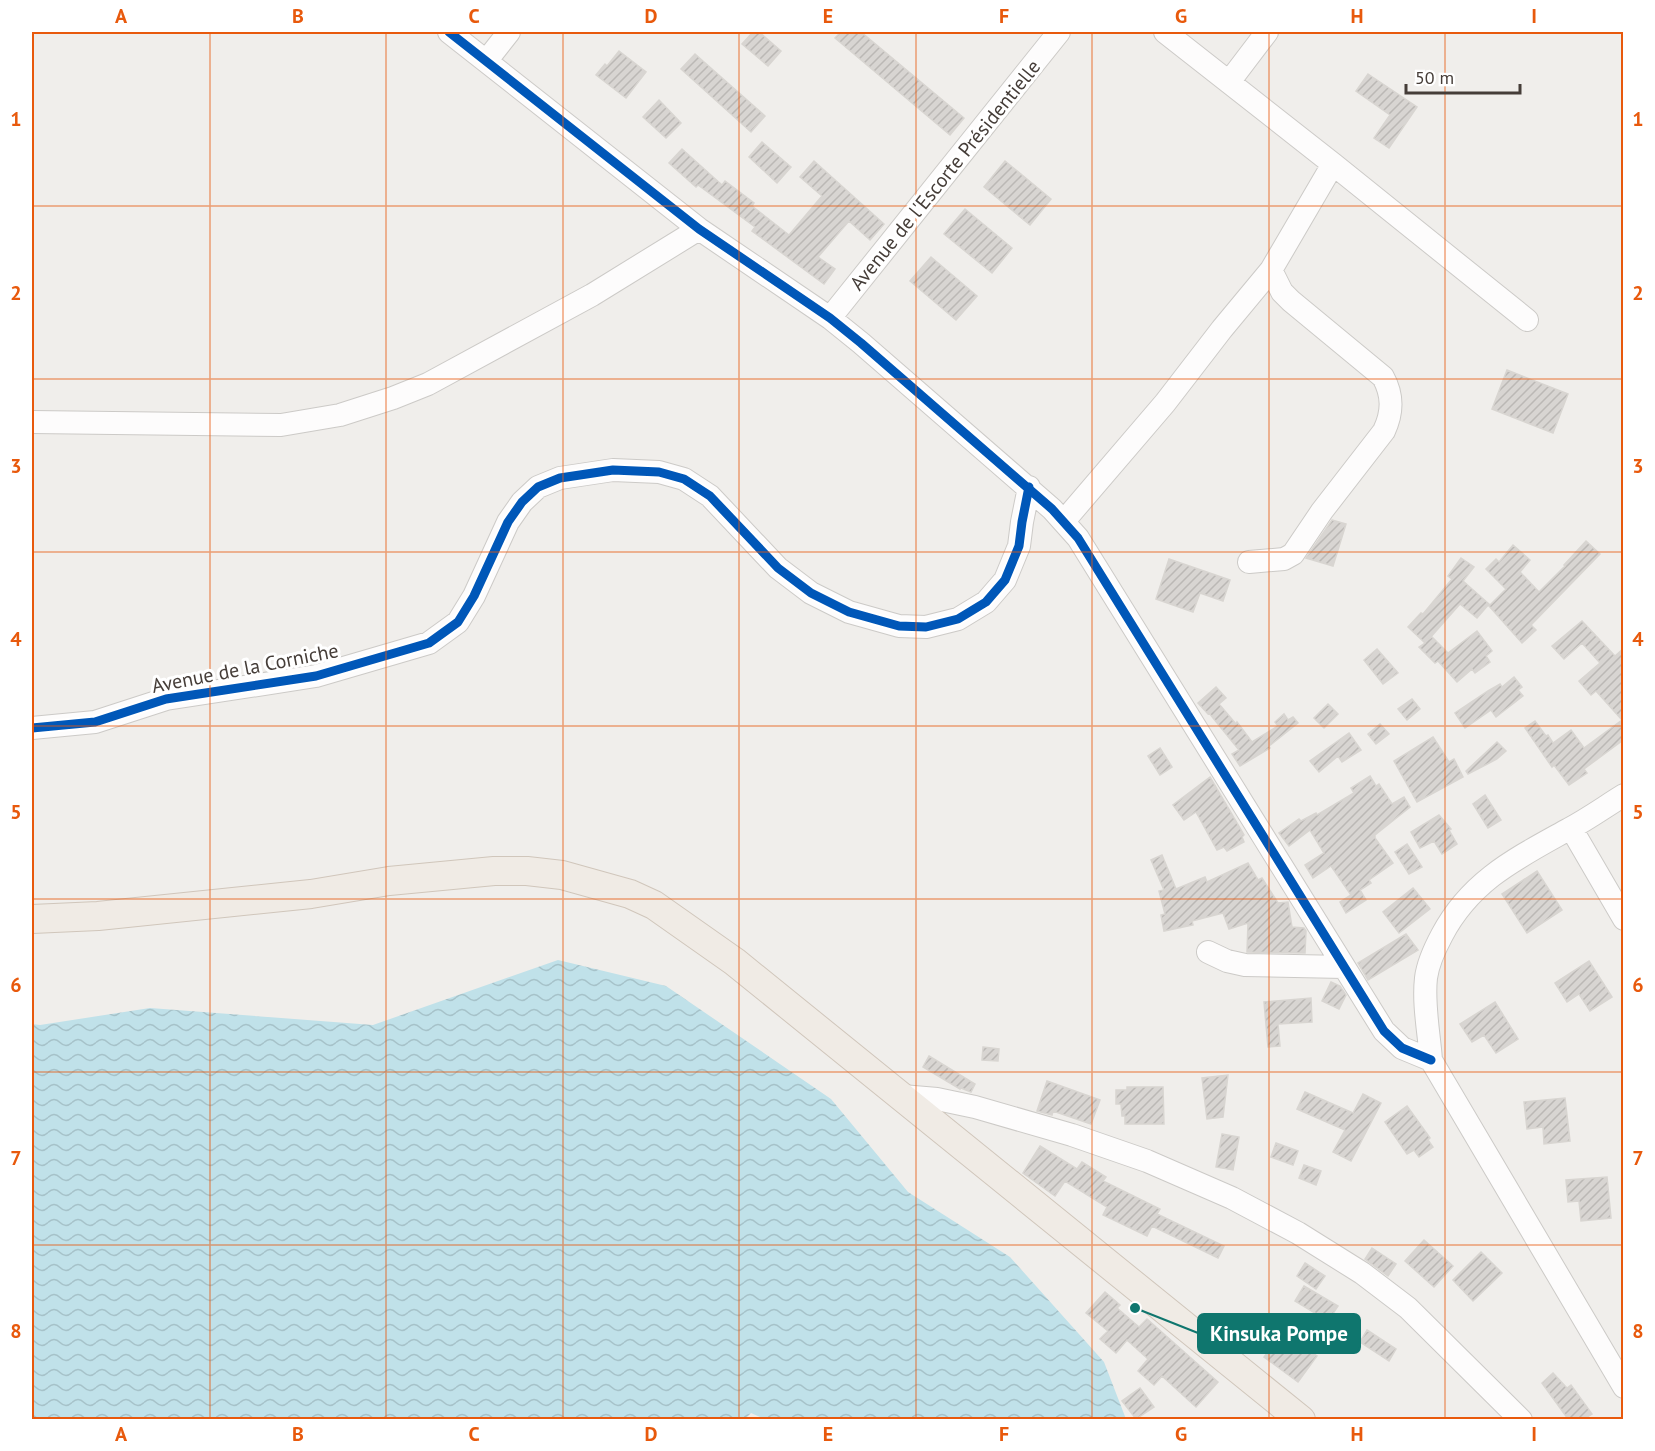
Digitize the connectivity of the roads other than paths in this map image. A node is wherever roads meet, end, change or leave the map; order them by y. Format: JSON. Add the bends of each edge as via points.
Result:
{"nodes":[{"id":1,"x":449,"y":32,"type":"edge"},
{"id":2,"x":509,"y":32,"type":"edge"},
{"id":3,"x":1165,"y":32,"type":"edge"},
{"id":4,"x":1267,"y":32,"type":"edge"},
{"id":5,"x":1051,"y":34,"type":"edge"},
{"id":6,"x":487,"y":60,"type":"junction"},
{"id":7,"x":1229,"y":82,"type":"junction"},
{"id":8,"x":1333,"y":164,"type":"junction"},
{"id":9,"x":699,"y":229,"type":"junction"},
{"id":10,"x":1271,"y":270,"type":"junction"},
{"id":11,"x":830,"y":318,"type":"junction"},
{"id":12,"x":1527,"y":320,"type":"dead end"},
{"id":13,"x":32,"y":422,"type":"edge"},
{"id":14,"x":1029,"y":488,"type":"junction"},
{"id":15,"x":1064,"y":521,"type":"junction"},
{"id":16,"x":1249,"y":562,"type":"dead end"},
{"id":17,"x":32,"y":728,"type":"edge"},
{"id":18,"x":1623,"y":795,"type":"edge"},
{"id":19,"x":1571,"y":828,"type":"junction"},
{"id":20,"x":32,"y":919,"type":"edge"},
{"id":21,"x":1623,"y":919,"type":"edge"},
{"id":22,"x":1208,"y":952,"type":"dead end"},
{"id":23,"x":1344,"y":967,"type":"junction"},
{"id":24,"x":1431,"y":1060,"type":"junction"},
{"id":25,"x":902,"y":1096,"type":"junction"},
{"id":26,"x":1623,"y":1387,"type":"edge"},
{"id":27,"x":1301,"y":1419,"type":"edge"},
{"id":28,"x":1521,"y":1419,"type":"edge"}],
"edges":[{"from":1,"to":6,"type":"street"},
{"from":2,"to":6,"type":"street"},
{"from":3,"to":7,"type":"street"},
{"from":4,"to":7,"type":"street"},
{"from":5,"to":11,"type":"street","name":"Avenue de l'Escorte Présidentielle"},
{"from":6,"to":9,"type":"street"},
{"from":7,"to":8,"type":"street"},
{"from":8,"to":10,"type":"street"},
{"from":8,"to":12,"type":"street"},
{"from":9,"to":11,"type":"street"},
{"from":9,"to":13,"type":"street","via":[[592,295],[428,384],[340,415],[281,425]]},
{"from":10,"to":15,"type":"street"},
{"from":10,"to":16,"type":"street","via":[[1291,301],[1383,376],[1392,401],[1384,431],[1298,549],[1284,559]]},
{"from":11,"to":14,"type":"street"},
{"from":14,"to":15,"type":"street"},
{"from":14,"to":17,"type":"street","name":"Avenue de la Corniche","via":[[1019,546],[1005,580],[986,602],[958,619],[926,627],[899,626],[849,612],[811,593],[778,568],[710,496],[684,479],[659,472],[613,470],[560,478],[538,487],[522,501],[458,622],[429,643],[316,676],[166,699],[95,722]]},
{"from":15,"to":23,"type":"street"},
{"from":18,"to":19,"type":"street"},
{"from":19,"to":21,"type":"street"},
{"from":19,"to":24,"type":"street","via":[[1490,876],[1470,894],[1449,923],[1433,952],[1426,977]]},
{"from":20,"to":25,"type":"main road","via":[[311,894],[389,881],[494,871],[562,874],[630,894],[676,919]]},
{"from":22,"to":23,"type":"street","via":[[1245,965]]},
{"from":23,"to":24,"type":"street","via":[[1384,1031],[1402,1048]]},
{"from":24,"to":26,"type":"street"},
{"from":25,"to":27,"type":"main road"},
{"from":25,"to":28,"type":"street","via":[[975,1107],[1072,1135],[1147,1161],[1251,1208],[1362,1273],[1408,1308]]}]}
